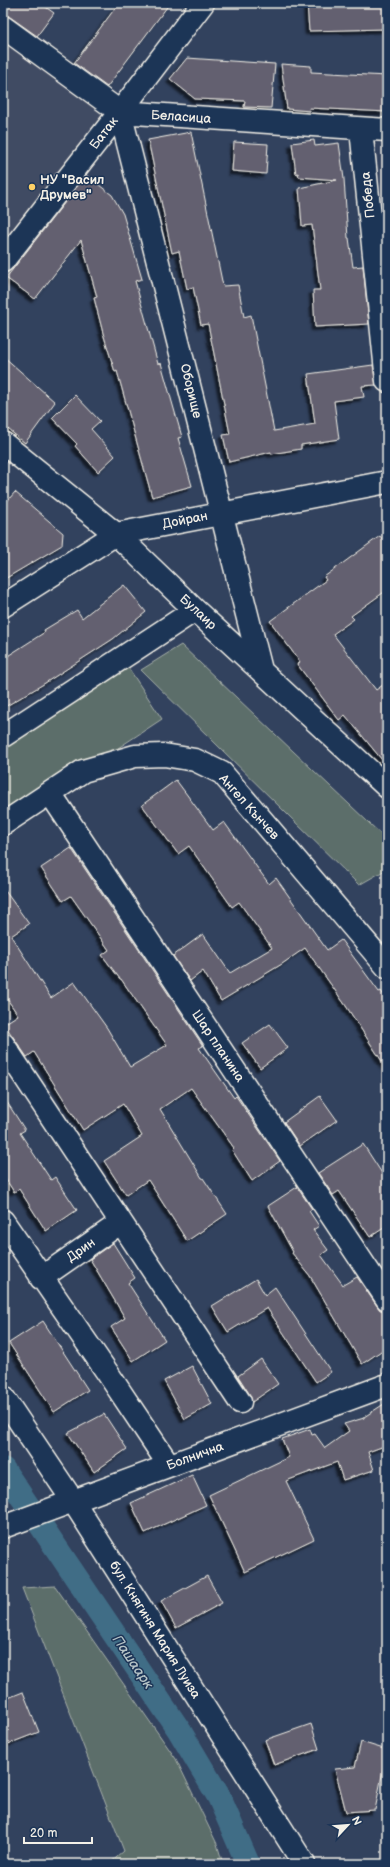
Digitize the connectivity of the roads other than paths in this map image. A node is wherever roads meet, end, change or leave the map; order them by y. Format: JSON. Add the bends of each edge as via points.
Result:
{"nodes":[{"id":1,"x":203,"y":3,"type":"edge"},
{"id":2,"x":3,"y":27,"type":"edge"},
{"id":3,"x":120,"y":112,"type":"junction"},
{"id":4,"x":361,"y":129,"type":"junction"},
{"id":5,"x":387,"y":130,"type":"edge"},
{"id":6,"x":3,"y":261,"type":"edge"},
{"id":7,"x":387,"y":381,"type":"edge"},
{"id":8,"x":3,"y":443,"type":"edge"},
{"id":9,"x":387,"y":482,"type":"edge"},
{"id":10,"x":222,"y":512,"type":"junction"},
{"id":11,"x":116,"y":534,"type":"junction"},
{"id":12,"x":3,"y":606,"type":"edge"},
{"id":13,"x":195,"y":610,"type":"junction"},
{"id":14,"x":261,"y":670,"type":"junction"},
{"id":15,"x":3,"y":736,"type":"edge"},
{"id":16,"x":387,"y":787,"type":"edge"},
{"id":17,"x":50,"y":793,"type":"junction"},
{"id":18,"x":3,"y":824,"type":"edge"},
{"id":19,"x":387,"y":967,"type":"edge"},
{"id":20,"x":3,"y":1044,"type":"edge"},
{"id":21,"x":3,"y":1221,"type":"edge"},
{"id":22,"x":120,"y":1223,"type":"junction"},
{"id":23,"x":41,"y":1278,"type":"junction"},
{"id":24,"x":387,"y":1299,"type":"edge"},
{"id":25,"x":387,"y":1385,"type":"edge"},
{"id":26,"x":3,"y":1397,"type":"edge"},
{"id":27,"x":240,"y":1402,"type":"dead end"},
{"id":28,"x":169,"y":1466,"type":"junction"},
{"id":29,"x":73,"y":1501,"type":"junction"},
{"id":30,"x":3,"y":1527,"type":"edge"},
{"id":31,"x":304,"y":1864,"type":"edge"}],
"edges":[{"from":1,"to":3,"type":"street","name":"Батак"},
{"from":2,"to":3,"type":"street"},
{"from":3,"to":4,"type":"street","name":"Беласица"},
{"from":3,"to":6,"type":"street","name":"Батак"},
{"from":3,"to":10,"type":"street","name":"Оборище"},
{"from":4,"to":5,"type":"street","name":"Беласица"},
{"from":4,"to":7,"type":"street","name":"Победа"},
{"from":8,"to":11,"type":"street","name":"Булаир"},
{"from":9,"to":10,"type":"street","name":"Дойран"},
{"from":10,"to":11,"type":"street","name":"Дойран"},
{"from":10,"to":14,"type":"street","name":"Оборище"},
{"from":11,"to":12,"type":"street","name":"Дойран"},
{"from":11,"to":13,"type":"street","name":"Булаир"},
{"from":13,"to":14,"type":"street","name":"Булаир"},
{"from":13,"to":15,"type":"street"},
{"from":14,"to":16,"type":"street","name":"Булаир"},
{"from":17,"to":18,"type":"street","name":"Ангел Кънчев"},
{"from":17,"to":19,"type":"street","name":"Ангел Кънчев","via":[[83,771],[135,756],[164,755],[195,760],[222,774]]},
{"from":17,"to":24,"type":"street","name":"Шар планина"},
{"from":20,"to":22,"type":"street"},
{"from":21,"to":23,"type":"street"},
{"from":22,"to":23,"type":"street","name":"Дрин"},
{"from":22,"to":27,"type":"street"},
{"from":23,"to":28,"type":"street"},
{"from":25,"to":28,"type":"street","name":"Болнична"},
{"from":26,"to":29,"type":"street","name":"бул. Княгиня Мария Луиза"},
{"from":28,"to":29,"type":"street","name":"Болнична"},
{"from":29,"to":30,"type":"street","name":"Болнична"},
{"from":29,"to":31,"type":"street","name":"бул. Княгиня Мария Луиза"}]}
